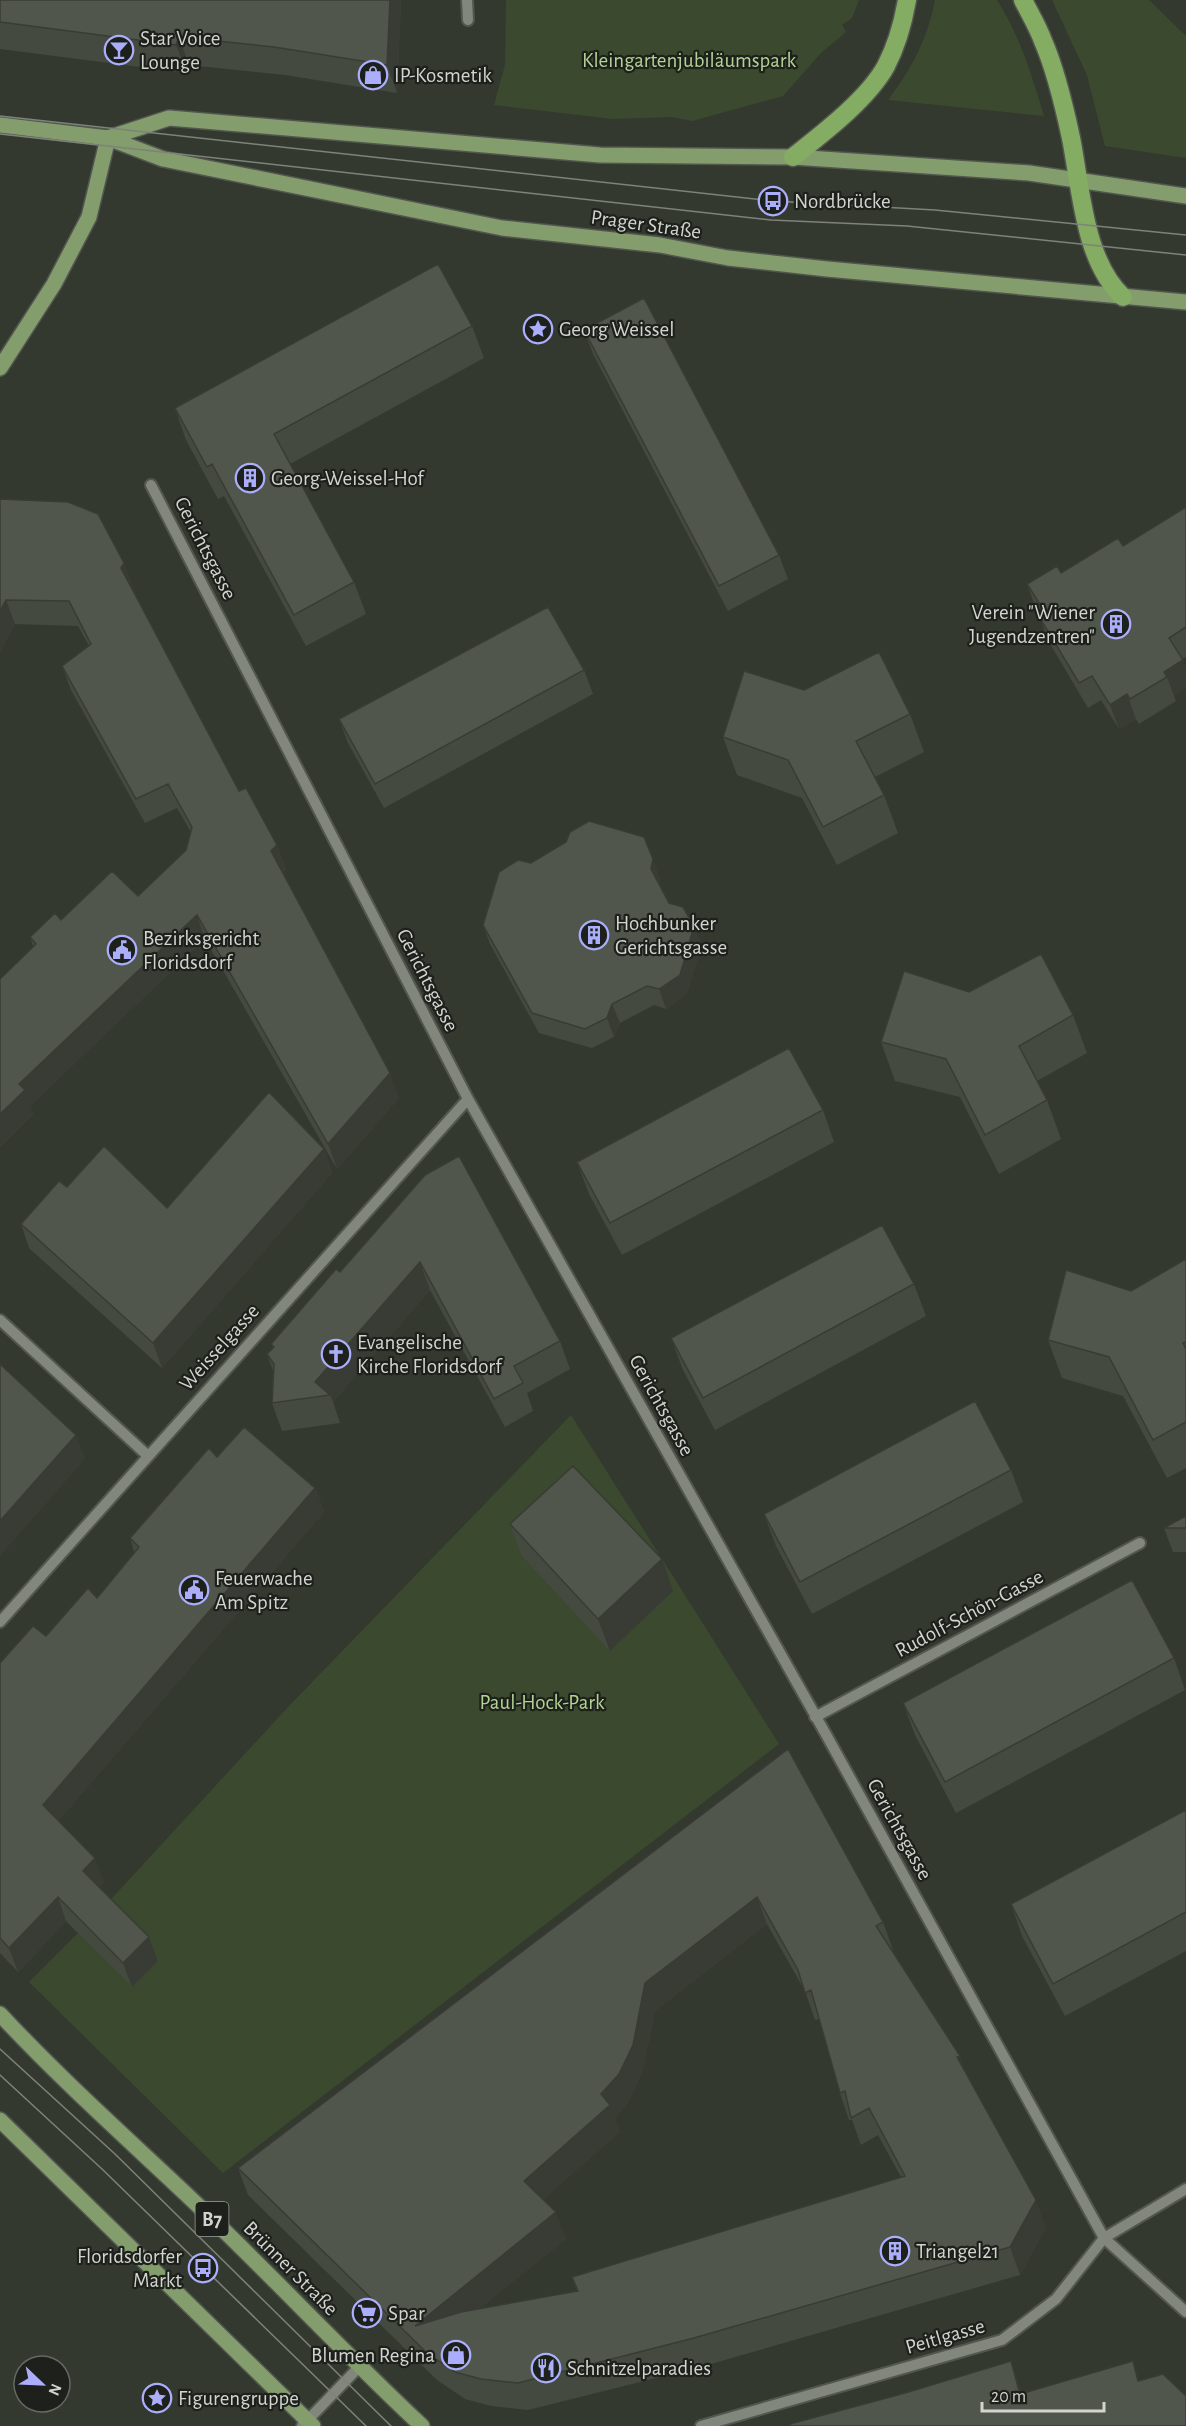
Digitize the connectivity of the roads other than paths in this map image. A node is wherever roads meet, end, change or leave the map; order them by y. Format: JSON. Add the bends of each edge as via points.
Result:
{"nodes":[{"id":1,"x":467,"y":0,"type":"edge"},
{"id":2,"x":908,"y":0,"type":"edge"},
{"id":3,"x":1023,"y":0,"type":"edge"},
{"id":4,"x":468,"y":20,"type":"dead end"},
{"id":5,"x":0,"y":125,"type":"edge"},
{"id":6,"x":108,"y":138,"type":"junction"},
{"id":7,"x":793,"y":157,"type":"junction"},
{"id":8,"x":1077,"y":180,"type":"junction"},
{"id":9,"x":1186,"y":196,"type":"edge"},
{"id":10,"x":1123,"y":297,"type":"junction"},
{"id":11,"x":1186,"y":302,"type":"edge"},
{"id":12,"x":0,"y":368,"type":"edge"},
{"id":13,"x":151,"y":485,"type":"dead end"},
{"id":14,"x":468,"y":1099,"type":"junction"},
{"id":15,"x":0,"y":1320,"type":"edge"},
{"id":16,"x":147,"y":1455,"type":"junction"},
{"id":17,"x":1140,"y":1543,"type":"dead end"},
{"id":18,"x":0,"y":1622,"type":"edge"},
{"id":19,"x":815,"y":1717,"type":"junction"},
{"id":20,"x":0,"y":2014,"type":"edge"},
{"id":21,"x":0,"y":2120,"type":"edge"},
{"id":22,"x":1186,"y":2189,"type":"edge"},
{"id":23,"x":1104,"y":2238,"type":"junction"},
{"id":24,"x":1186,"y":2312,"type":"edge"},
{"id":25,"x":359,"y":2367,"type":"junction"},
{"id":26,"x":307,"y":2424,"type":"edge"},
{"id":27,"x":422,"y":2426,"type":"edge"},
{"id":28,"x":701,"y":2426,"type":"edge"}],
"edges":[{"from":1,"to":4,"type":"street"},
{"from":2,"to":7,"type":"highway","via":[[902,30],[885,68],[831,126]]},
{"from":3,"to":8,"type":"highway","via":[[1044,42],[1071,138]]},
{"from":5,"to":6,"type":"main road","name":"Prager Straße"},
{"from":6,"to":7,"type":"main road","name":"Prager Straße","via":[[169,118],[600,155]]},
{"from":6,"to":10,"type":"main road","name":"Prager Straße","via":[[163,159],[502,228],[660,245],[750,261]]},
{"from":6,"to":12,"type":"main road","via":[[90,217],[54,284]]},
{"from":7,"to":8,"type":"main road","name":"Prager Straße","via":[[1029,173]]},
{"from":8,"to":9,"type":"main road","name":"Prager Straße"},
{"from":8,"to":10,"type":"highway","via":[[1104,273]]},
{"from":10,"to":11,"type":"main road","name":"Prager Straße"},
{"from":13,"to":14,"type":"street","name":"Gerichtsgasse"},
{"from":14,"to":16,"type":"street","name":"Weisselgasse"},
{"from":14,"to":19,"type":"street","name":"Gerichtsgasse"},
{"from":15,"to":16,"type":"street"},
{"from":16,"to":18,"type":"street","name":"Weisselgasse"},
{"from":17,"to":19,"type":"street","name":"Rudolf-Schön-Gasse"},
{"from":19,"to":23,"type":"street","name":"Gerichtsgasse"},
{"from":20,"to":25,"type":"main road","name":"Brünner Straße","number":"B7"},
{"from":21,"to":26,"type":"main road"},
{"from":22,"to":23,"type":"street","name":"Peitlgasse"},
{"from":23,"to":24,"type":"street","name":"Gerichtsgasse"},
{"from":23,"to":28,"type":"street","name":"Peitlgasse","via":[[1056,2299],[1002,2340]]},
{"from":25,"to":26,"type":"street"},
{"from":25,"to":27,"type":"main road","name":"Brünner Straße","number":"B7"}]}
